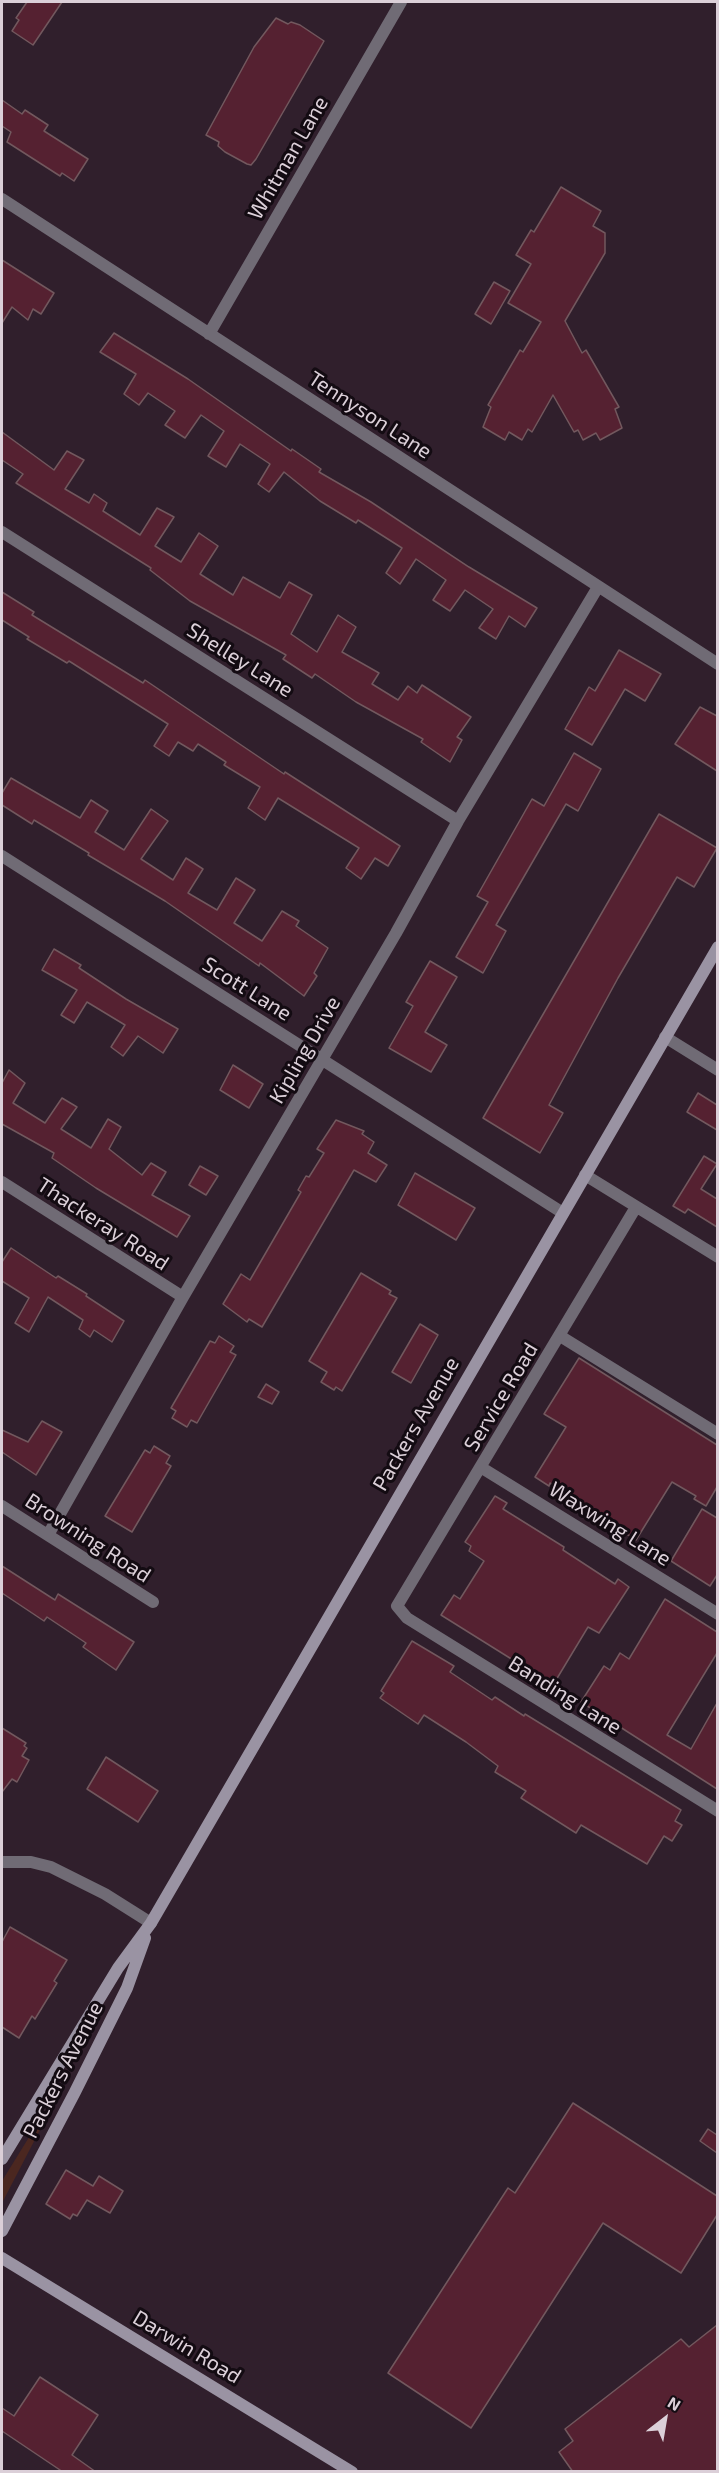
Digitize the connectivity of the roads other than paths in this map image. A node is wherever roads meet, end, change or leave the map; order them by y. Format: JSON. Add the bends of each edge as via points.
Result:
{"nodes":[{"id":1,"x":401,"y":2,"type":"edge"},
{"id":2,"x":2,"y":199,"type":"edge"},
{"id":3,"x":209,"y":334,"type":"junction"},
{"id":4,"x":2,"y":532,"type":"edge"},
{"id":5,"x":598,"y":587,"type":"junction"},
{"id":6,"x":717,"y":664,"type":"edge"},
{"id":7,"x":458,"y":821,"type":"junction"},
{"id":8,"x":2,"y":856,"type":"edge"},
{"id":9,"x":717,"y":947,"type":"edge"},
{"id":10,"x":664,"y":1037,"type":"junction"},
{"id":11,"x":321,"y":1060,"type":"junction"},
{"id":12,"x":716,"y":1067,"type":"edge"},
{"id":13,"x":585,"y":1175,"type":"junction"},
{"id":14,"x":2,"y":1182,"type":"edge"},
{"id":15,"x":636,"y":1207,"type":"junction"},
{"id":16,"x":562,"y":1213,"type":"junction"},
{"id":17,"x":717,"y":1257,"type":"edge"},
{"id":18,"x":183,"y":1297,"type":"junction"},
{"id":19,"x":560,"y":1336,"type":"junction"},
{"id":20,"x":717,"y":1434,"type":"edge"},
{"id":21,"x":482,"y":1468,"type":"junction"},
{"id":22,"x":2,"y":1506,"type":"edge"},
{"id":23,"x":48,"y":1535,"type":"junction"},
{"id":24,"x":153,"y":1602,"type":"dead end"},
{"id":25,"x":397,"y":1606,"type":"joint"},
{"id":26,"x":717,"y":1614,"type":"edge"},
{"id":27,"x":717,"y":1811,"type":"edge"},
{"id":28,"x":2,"y":1862,"type":"edge"},
{"id":29,"x":151,"y":1923,"type":"junction"},
{"id":30,"x":2,"y":2159,"type":"edge"},
{"id":31,"x":2,"y":2231,"type":"edge"},
{"id":32,"x":2,"y":2258,"type":"edge"},
{"id":33,"x":352,"y":2472,"type":"edge"}],
"edges":[{"from":1,"to":3,"type":"street","name":"Whitman Lane"},
{"from":2,"to":3,"type":"street","name":"Tennyson Lane"},
{"from":3,"to":5,"type":"street","name":"Tennyson Lane"},
{"from":4,"to":7,"type":"street","name":"Shelley Lane"},
{"from":5,"to":6,"type":"street","name":"Tennyson Lane"},
{"from":5,"to":7,"type":"street","name":"Kipling Drive"},
{"from":7,"to":11,"type":"street","name":"Kipling Drive"},
{"from":8,"to":11,"type":"street","name":"Scott Lane"},
{"from":9,"to":10,"type":"main road","name":"Packers Avenue"},
{"from":10,"to":12,"type":"street"},
{"from":10,"to":13,"type":"main road","name":"Packers Avenue"},
{"from":11,"to":16,"type":"street","name":"Scott Lane"},
{"from":11,"to":18,"type":"street","name":"Kipling Drive"},
{"from":13,"to":15,"type":"street"},
{"from":13,"to":16,"type":"main road","name":"Packers Avenue"},
{"from":14,"to":18,"type":"street","name":"Thackeray Road"},
{"from":15,"to":17,"type":"street"},
{"from":15,"to":19,"type":"street","name":"Service Road"},
{"from":16,"to":29,"type":"main road","name":"Packers Avenue"},
{"from":18,"to":23,"type":"street","name":"Kipling Drive"},
{"from":19,"to":20,"type":"street"},
{"from":19,"to":21,"type":"street","name":"Service Road"},
{"from":21,"to":25,"type":"street","name":"Service Road"},
{"from":21,"to":26,"type":"street","name":"Waxwing Lane"},
{"from":22,"to":23,"type":"street","name":"Browning Road"},
{"from":23,"to":24,"type":"street","name":"Browning Road"},
{"from":25,"to":27,"type":"street","name":"Banding Lane","via":[[417,1624]]},
{"from":28,"to":29,"type":"street","via":[[51,1867]]},
{"from":29,"to":30,"type":"main road","name":"Packers Avenue","via":[[118,1968]]},
{"from":29,"to":31,"type":"main road","name":"Packers Avenue","via":[[127,1988]]},
{"from":32,"to":33,"type":"main road","name":"Darwin Road"}]}
